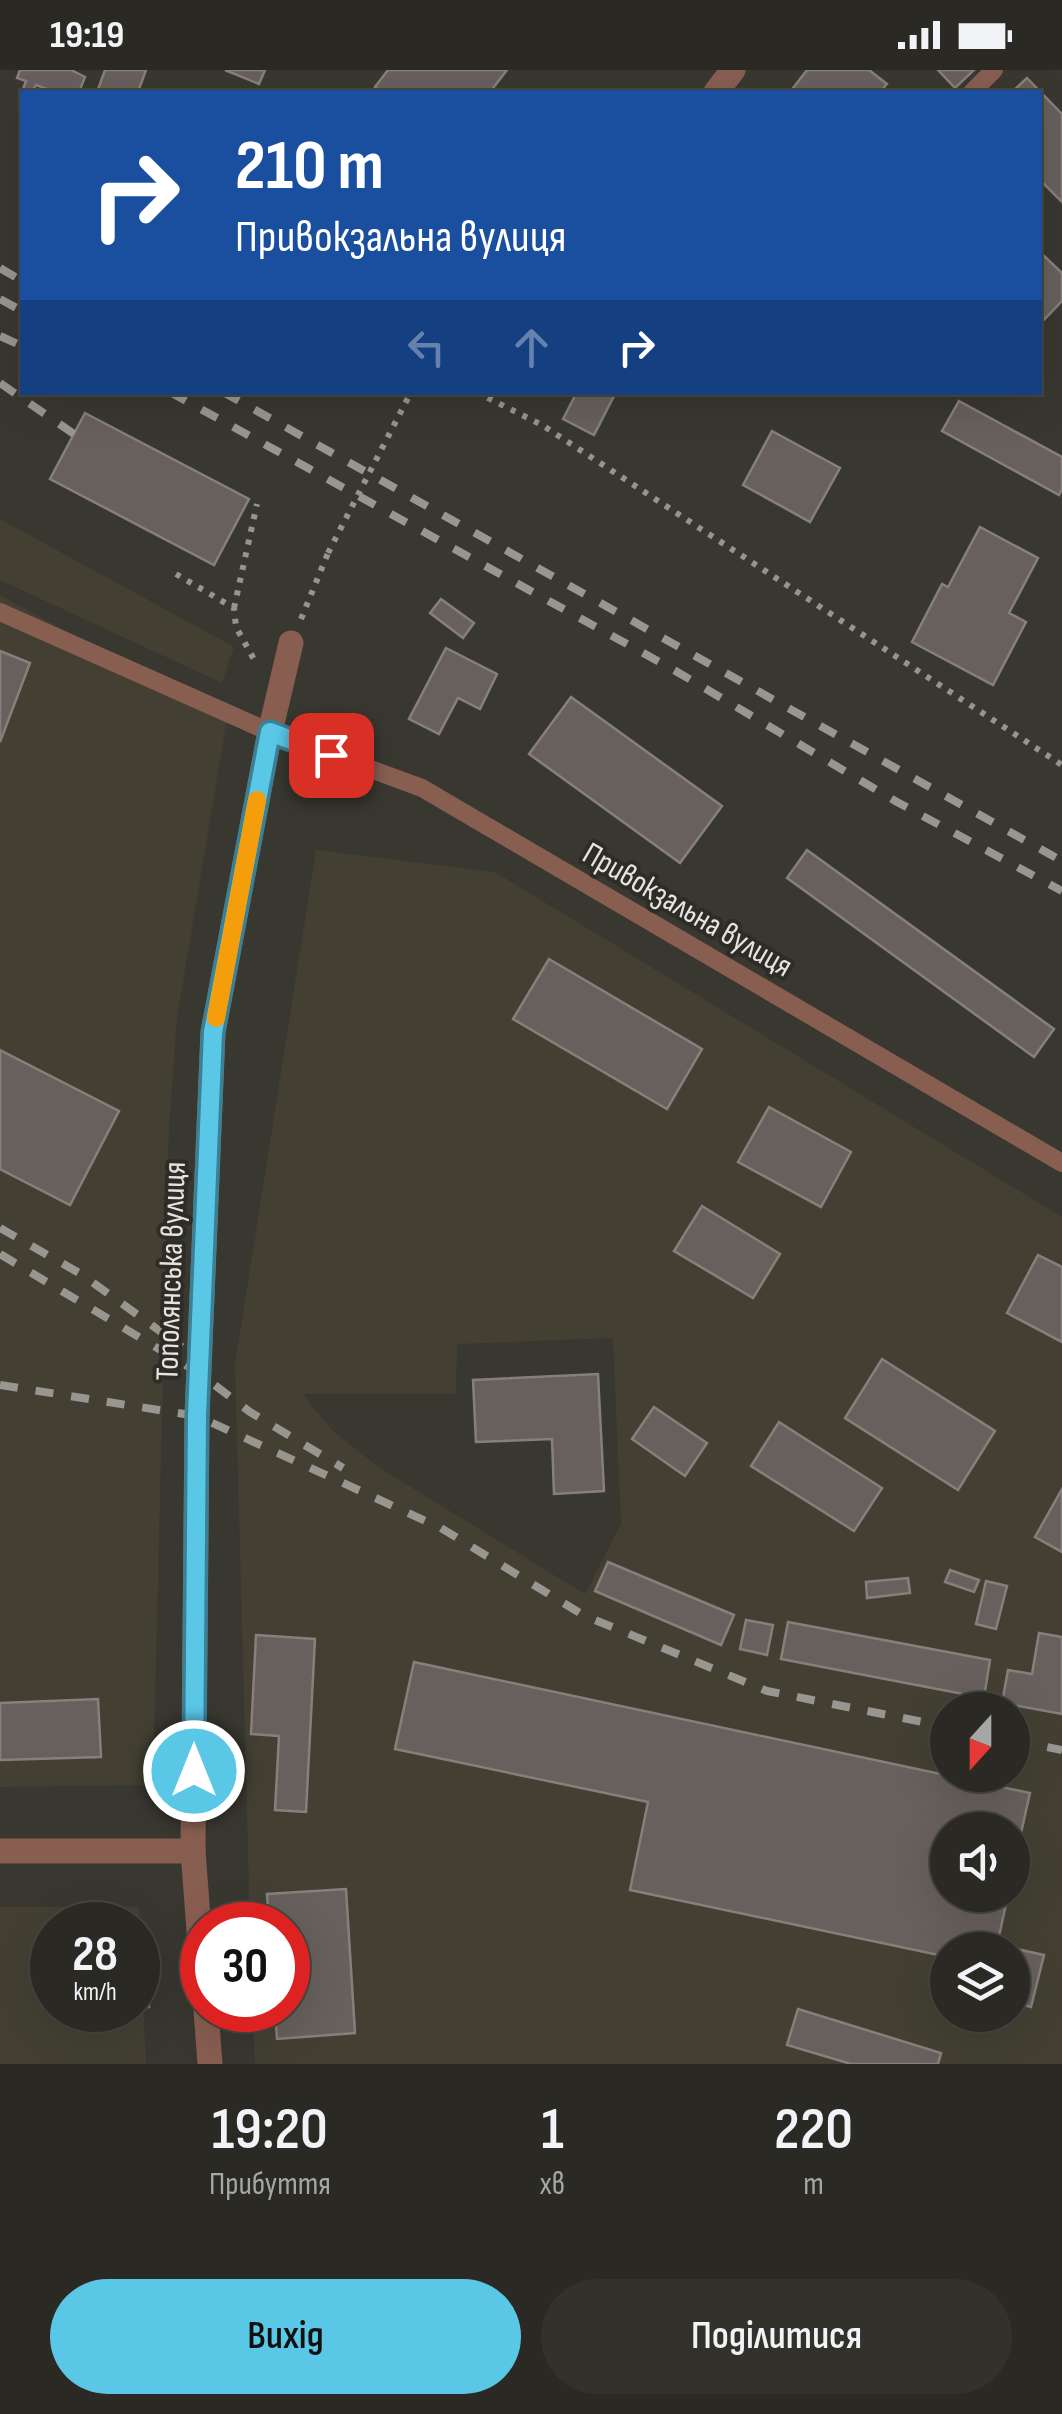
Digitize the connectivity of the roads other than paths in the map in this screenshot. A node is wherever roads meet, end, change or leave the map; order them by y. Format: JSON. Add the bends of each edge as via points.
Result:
{"nodes":[{"id":1,"x":733,"y":70,"type":"edge"},
{"id":2,"x":994,"y":70,"type":"edge"},
{"id":3,"x":718,"y":90,"type":"edge"},
{"id":4,"x":974,"y":90,"type":"edge"},
{"id":5,"x":0,"y":612,"type":"edge"},
{"id":6,"x":292,"y":643,"type":"road end"},
{"id":7,"x":270,"y":732,"type":"junction"},
{"id":8,"x":1062,"y":1164,"type":"edge"},
{"id":9,"x":0,"y":1851,"type":"edge"},
{"id":10,"x":194,"y":1851,"type":"junction"},
{"id":11,"x":197,"y":1902,"type":"edge"},
{"id":12,"x":208,"y":2032,"type":"edge"},
{"id":13,"x":210,"y":2064,"type":"edge"}],
"edges":[{"from":1,"to":3,"type":"street"},
{"from":2,"to":4,"type":"lane"},
{"from":5,"to":7,"type":"lane","name":"Привокзальна вулиця"},
{"from":6,"to":7,"type":"street","name":"Тополянська вулиця"},
{"from":7,"to":8,"type":"lane","name":"Привокзальна вулиця","via":[[422,788]]},
{"from":7,"to":10,"type":"street","name":"Тополянська вулиця","via":[[213,1032],[197,1416]]},
{"from":9,"to":10,"type":"street"},
{"from":10,"to":11,"type":"street","name":"Тополянська вулиця"},
{"from":12,"to":13,"type":"street"}]}
